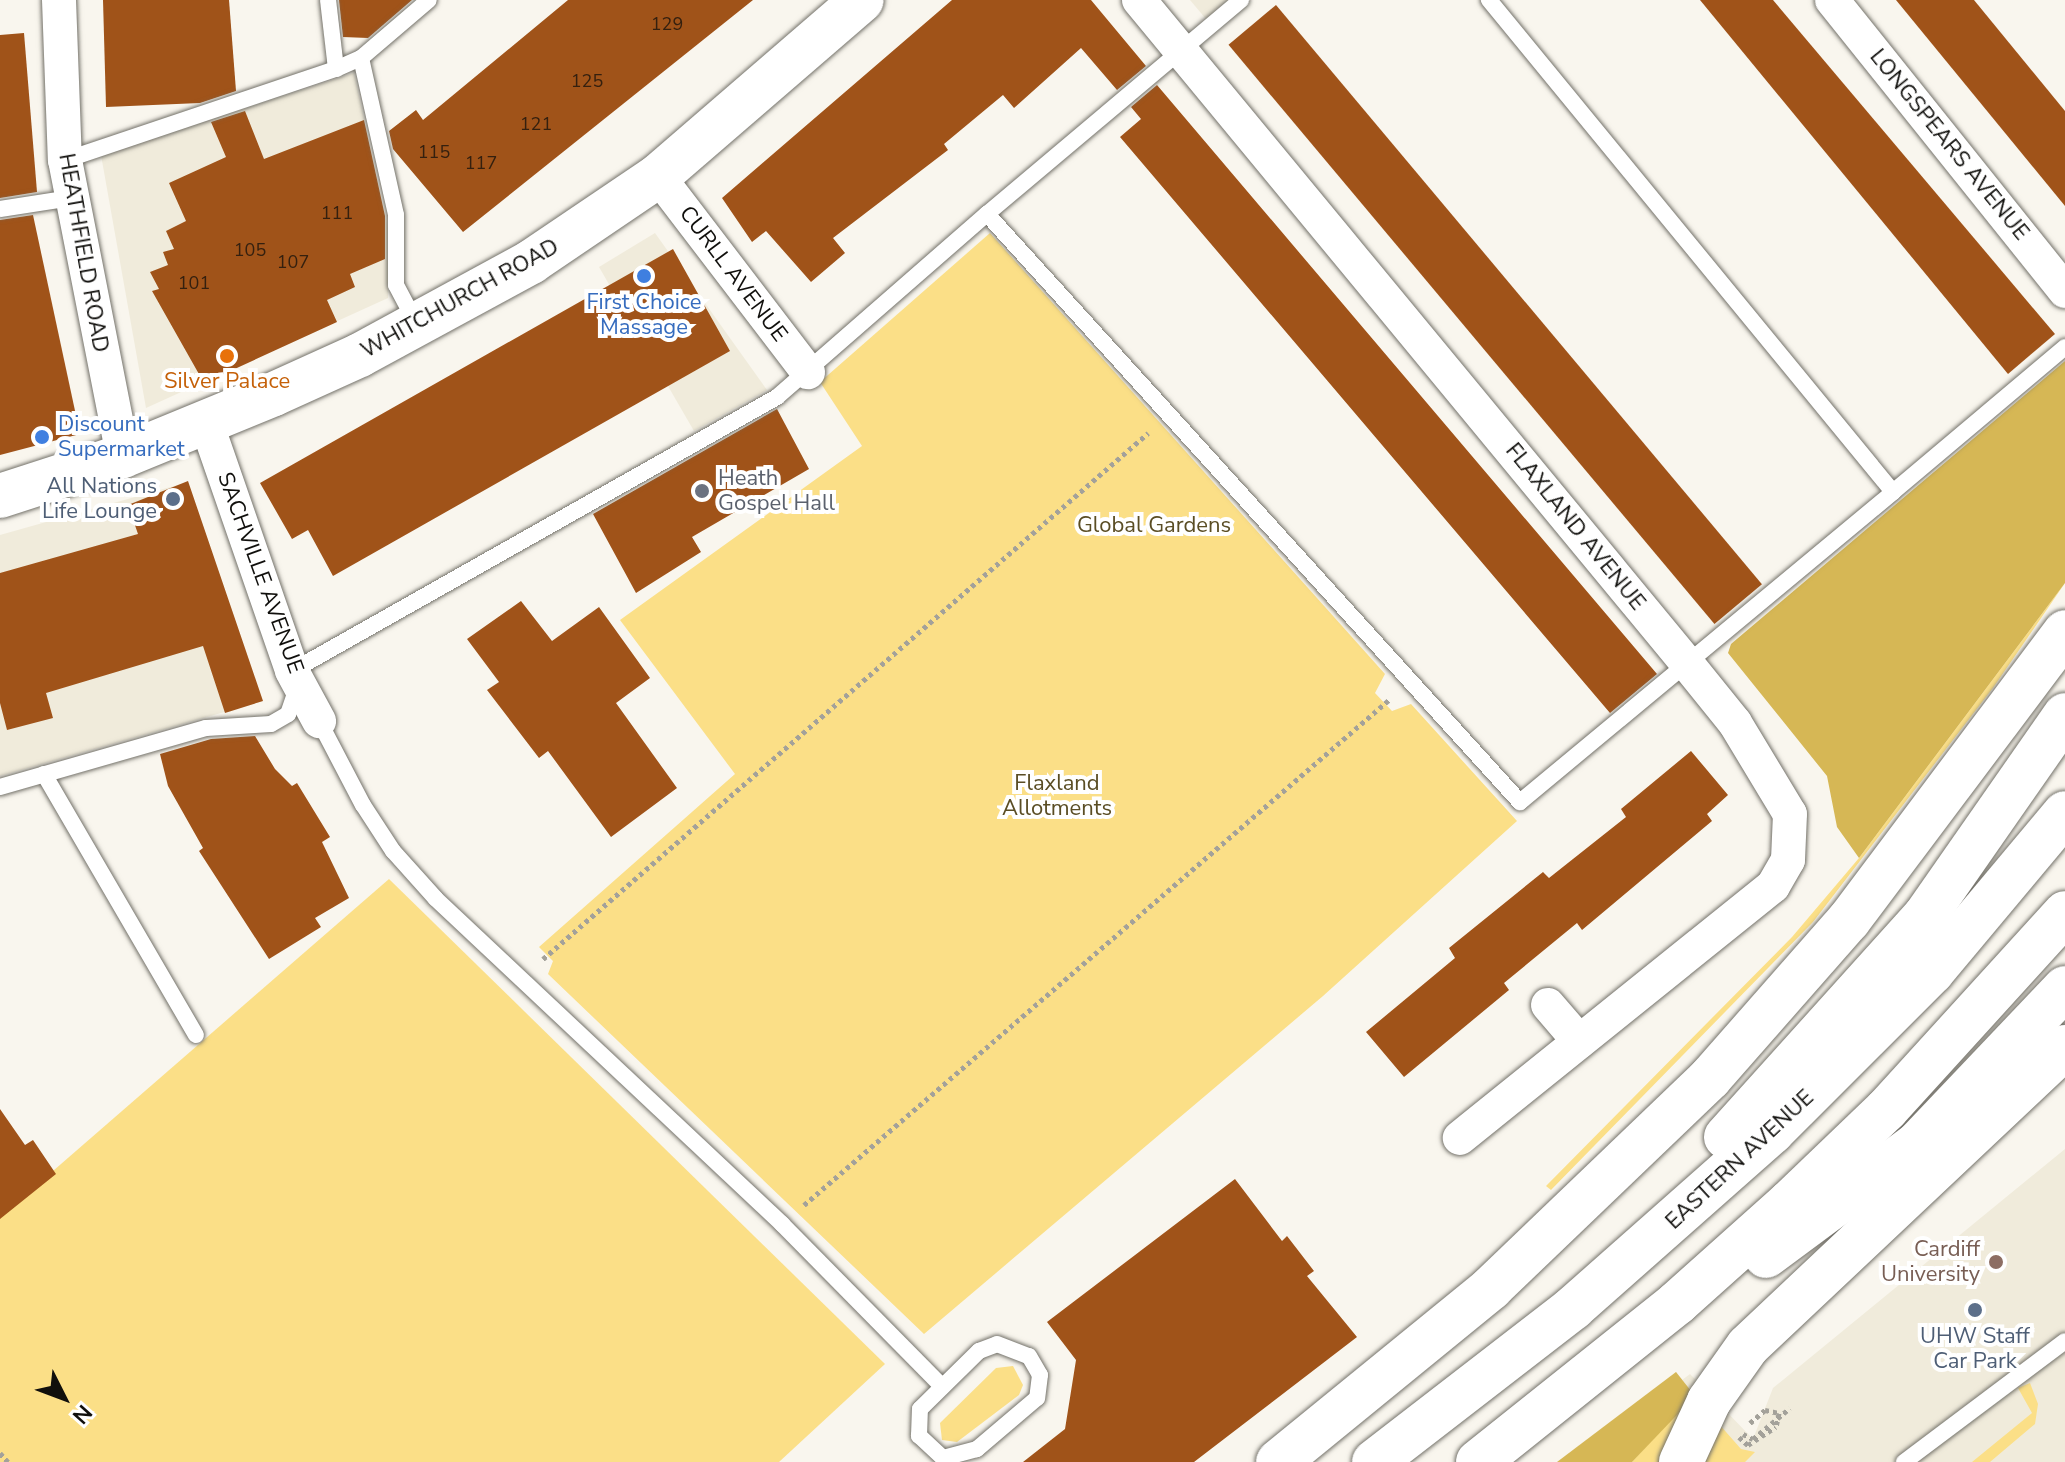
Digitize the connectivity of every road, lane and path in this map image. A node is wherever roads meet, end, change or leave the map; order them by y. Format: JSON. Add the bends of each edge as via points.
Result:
{"nodes":[{"id":1,"x":59,"y":0,"type":"edge"},
{"id":2,"x":328,"y":0,"type":"edge"},
{"id":3,"x":429,"y":0,"type":"edge"},
{"id":4,"x":862,"y":0,"type":"edge"},
{"id":5,"x":1139,"y":0,"type":"edge"},
{"id":6,"x":1241,"y":0,"type":"edge"},
{"id":7,"x":1489,"y":0,"type":"edge"},
{"id":8,"x":1832,"y":0,"type":"edge"},
{"id":9,"x":1182,"y":47,"type":"junction"},
{"id":10,"x":361,"y":58,"type":"junction"},
{"id":11,"x":336,"y":69,"type":"junction"},
{"id":12,"x":65,"y":160,"type":"junction"},
{"id":13,"x":658,"y":176,"type":"junction"},
{"id":14,"x":71,"y":198,"type":"junction"},
{"id":15,"x":0,"y":209,"type":"edge"},
{"id":16,"x":987,"y":214,"type":"junction"},
{"id":17,"x":2065,"y":291,"type":"edge"},
{"id":18,"x":417,"y":325,"type":"junction"},
{"id":19,"x":2065,"y":347,"type":"edge"},
{"id":20,"x":808,"y":372,"type":"junction"},
{"id":21,"x":1169,"y":412,"type":"junction"},
{"id":22,"x":206,"y":422,"type":"junction"},
{"id":23,"x":123,"y":456,"type":"junction"},
{"id":24,"x":1893,"y":492,"type":"junction"},
{"id":25,"x":0,"y":496,"type":"edge"},
{"id":26,"x":2065,"y":632,"type":"edge"},
{"id":27,"x":1685,"y":661,"type":"junction"},
{"id":28,"x":295,"y":677,"type":"junction"},
{"id":29,"x":1409,"y":682,"type":"junction"},
{"id":30,"x":2065,"y":715,"type":"edge"},
{"id":31,"x":319,"y":721,"type":"joint"},
{"id":32,"x":44,"y":774,"type":"junction"},
{"id":33,"x":0,"y":787,"type":"edge"},
{"id":34,"x":2065,"y":813,"type":"edge"},
{"id":35,"x":2065,"y":913,"type":"edge"},
{"id":36,"x":522,"y":978,"type":"junction"},
{"id":37,"x":2065,"y":988,"type":"edge"},
{"id":38,"x":1548,"y":1005,"type":"dead end"},
{"id":39,"x":196,"y":1035,"type":"dead end"},
{"id":40,"x":1579,"y":1041,"type":"junction"},
{"id":41,"x":2065,"y":1047,"type":"edge"},
{"id":42,"x":1460,"y":1138,"type":"dead end"},
{"id":43,"x":782,"y":1224,"type":"junction"},
{"id":44,"x":2065,"y":1341,"type":"edge"},
{"id":45,"x":1487,"y":1377,"type":"junction"},
{"id":46,"x":942,"y":1386,"type":"junction"},
{"id":47,"x":1790,"y":1408,"type":"dead end"},
{"id":48,"x":1525,"y":1426,"type":"junction"},
{"id":49,"x":1755,"y":1443,"type":"dead end"},
{"id":50,"x":0,"y":1453,"type":"edge"},
{"id":51,"x":8,"y":1462,"type":"edge"},
{"id":52,"x":1278,"y":1462,"type":"edge"},
{"id":53,"x":1374,"y":1462,"type":"edge"},
{"id":54,"x":1478,"y":1462,"type":"edge"},
{"id":55,"x":1681,"y":1462,"type":"edge"},
{"id":56,"x":1904,"y":1462,"type":"edge"}],
"edges":[{"from":1,"to":12,"type":"street","name":"HEATHFIELD ROAD"},
{"from":2,"to":11,"type":"lane"},
{"from":3,"to":10,"type":"lane"},
{"from":4,"to":13,"type":"main road","name":"WHITCHURCH ROAD"},
{"from":5,"to":9,"type":"street","name":"FLAXLAND AVENUE"},
{"from":6,"to":9,"type":"lane"},
{"from":7,"to":24,"type":"lane"},
{"from":8,"to":17,"type":"street","name":"LONGSPEARS AVENUE"},
{"from":9,"to":16,"type":"lane"},
{"from":9,"to":27,"type":"street","name":"FLAXLAND AVENUE"},
{"from":10,"to":11,"type":"lane"},
{"from":10,"to":18,"type":"lane","via":[[396,215],[396,285]]},
{"from":11,"to":12,"type":"lane"},
{"from":12,"to":14,"type":"street","name":"HEATHFIELD ROAD"},
{"from":13,"to":18,"type":"main road","name":"WHITCHURCH ROAD","via":[[531,262]]},
{"from":13,"to":20,"type":"street","name":"CURLL AVENUE"},
{"from":14,"to":15,"type":"lane"},
{"from":14,"to":23,"type":"street","name":"HEATHFIELD ROAD"},
{"from":16,"to":20,"type":"lane"},
{"from":16,"to":21,"type":"lane"},
{"from":18,"to":22,"type":"main road","name":"WHITCHURCH ROAD"},
{"from":19,"to":24,"type":"lane"},
{"from":20,"to":28,"type":"lane","via":[[777,397]]},
{"from":21,"to":29,"type":"lane"},
{"from":21,"to":36,"type":"path"},
{"from":22,"to":23,"type":"main road","name":"WHITCHURCH ROAD"},
{"from":22,"to":28,"type":"street","name":"SACHVILLE AVENUE"},
{"from":23,"to":25,"type":"main road","name":"WHITCHURCH ROAD"},
{"from":24,"to":27,"type":"lane"},
{"from":26,"to":52,"type":"main road","via":[[1849,920],[1710,1078],[1491,1288]]},
{"from":27,"to":29,"type":"lane","via":[[1520,802]]},
{"from":27,"to":40,"type":"street","name":"FLAXLAND AVENUE","via":[[1780,791],[1790,814],[1788,860],[1773,886]]},
{"from":28,"to":31,"type":"street","name":"SACHVILLE AVENUE"},
{"from":28,"to":32,"type":"lane","via":[[288,714],[271,724],[206,728]]},
{"from":29,"to":43,"type":"path"},
{"from":30,"to":45,"type":"main road","via":[[2004,810],[1881,970],[1743,1120]]},
{"from":31,"to":36,"type":"lane","via":[[393,851]]},
{"from":32,"to":33,"type":"lane"},
{"from":32,"to":39,"type":"lane"},
{"from":34,"to":45,"type":"main road","name":"EASTERN AVENUE","via":[[1942,960],[1855,1052],[1656,1238]]},
{"from":35,"to":48,"type":"main road","via":[[1886,1110],[1790,1202]]},
{"from":36,"to":43,"type":"lane"},
{"from":37,"to":48,"type":"main road","via":[[1917,1144]]},
{"from":38,"to":40,"type":"street"},
{"from":40,"to":42,"type":"street","name":"FLAXLAND AVENUE"},
{"from":41,"to":55,"type":"main road","via":[[1748,1346],[1709,1401]]},
{"from":43,"to":46,"type":"lane"},
{"from":44,"to":56,"type":"lane"},
{"from":45,"to":53,"type":"main road","name":"EASTERN AVENUE"},
{"from":46,"to":46,"type":"lane","via":[[979,1351],[997,1344],[1029,1356],[1040,1375],[1037,1398],[960,1458],[943,1458],[927,1447],[916,1425],[920,1409]]},
{"from":47,"to":49,"type":"path","bridge":true,"via":[[1753,1439],[1743,1434],[1745,1427],[1769,1408],[1779,1413],[1781,1422]]},
{"from":48,"to":54,"type":"main road"},
{"from":50,"to":51,"type":"path"}]}
